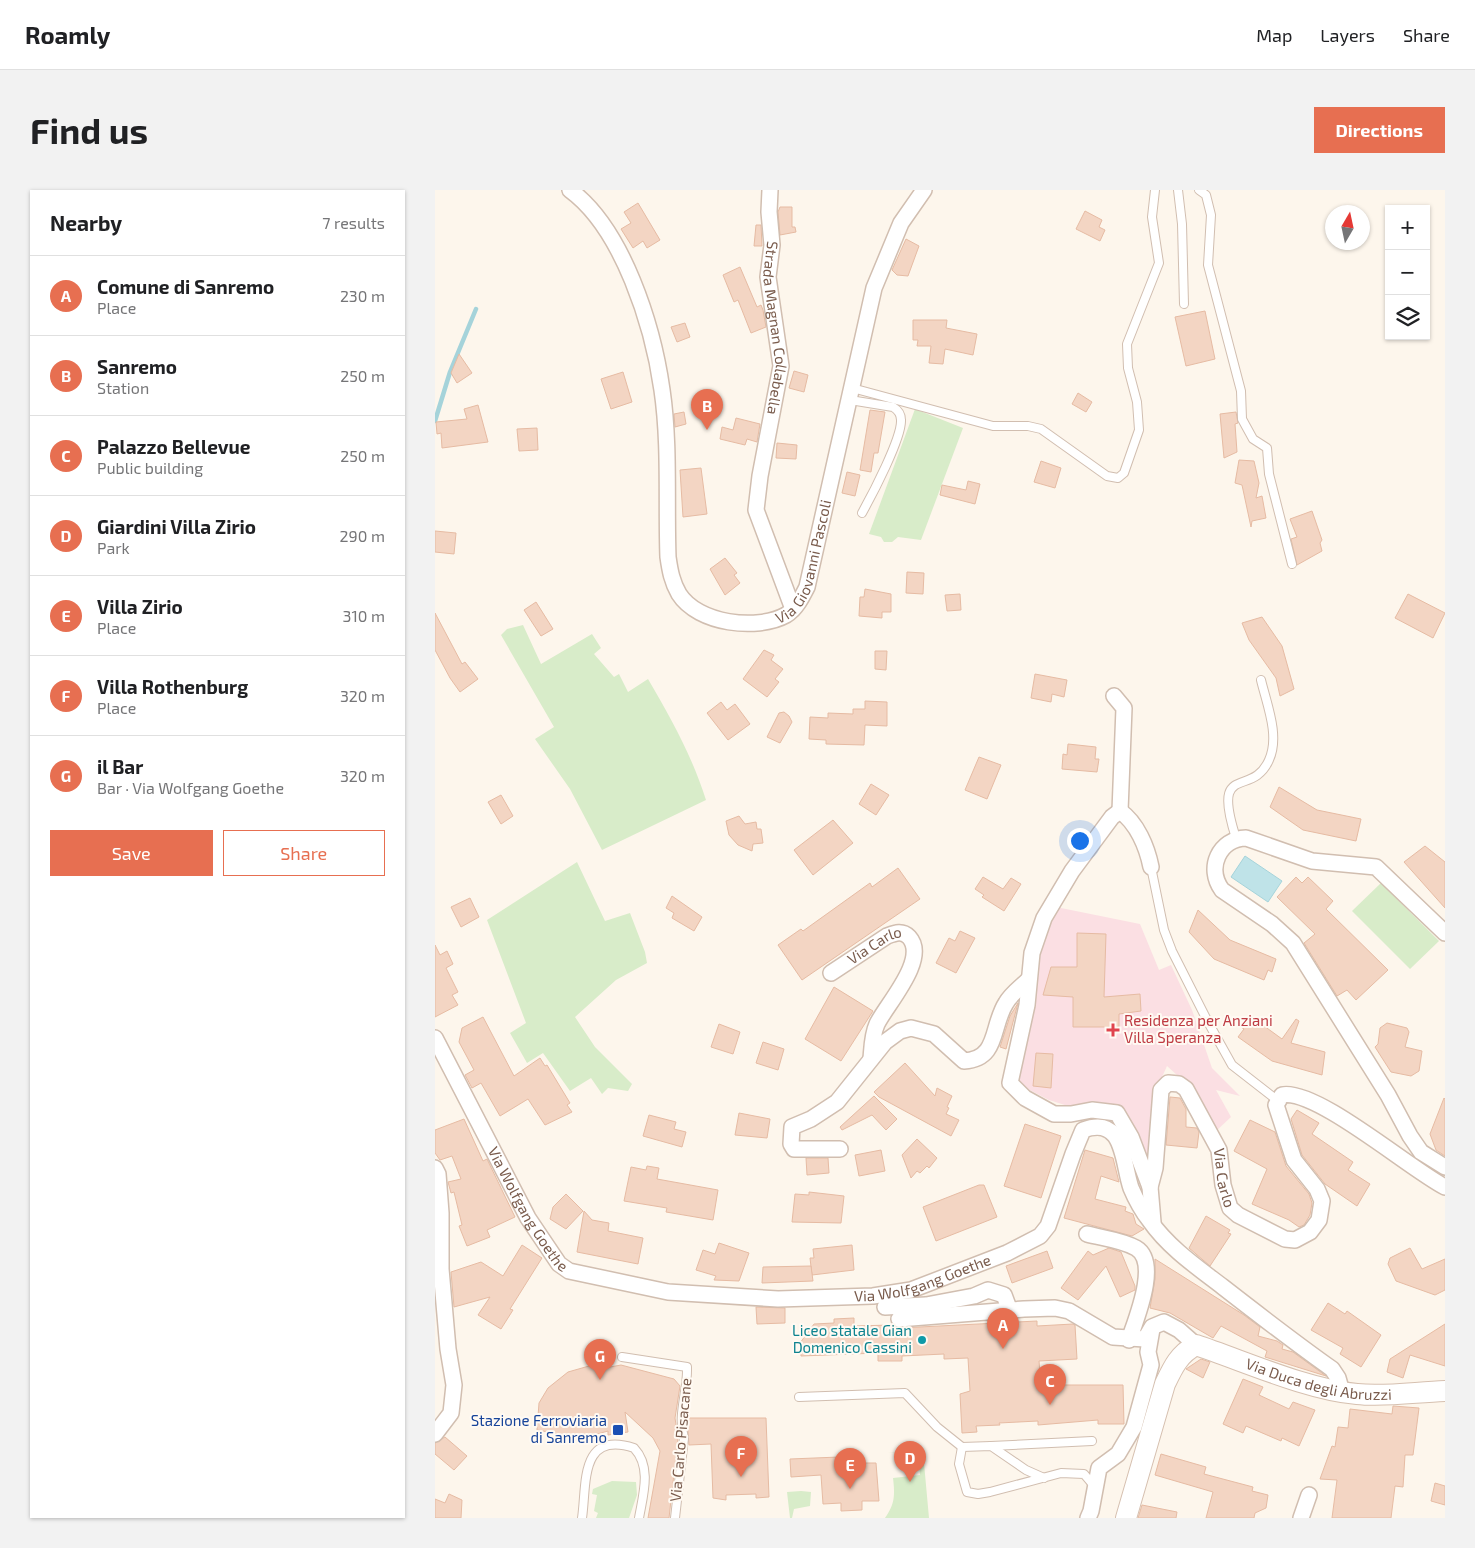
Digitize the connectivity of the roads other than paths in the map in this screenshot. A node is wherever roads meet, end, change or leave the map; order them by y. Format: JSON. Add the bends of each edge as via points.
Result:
{"nodes":[{"id":1,"x":570,"y":190,"type":"edge"},
{"id":2,"x":770,"y":190,"type":"edge"},
{"id":3,"x":924,"y":190,"type":"edge"},
{"id":4,"x":1155,"y":190,"type":"edge"},
{"id":5,"x":1178,"y":190,"type":"edge"},
{"id":6,"x":1199,"y":190,"type":"edge"},
{"id":7,"x":1184,"y":304,"type":"dead end"},
{"id":8,"x":851,"y":394,"type":"junction"},
{"id":9,"x":862,"y":513,"type":"dead end"},
{"id":10,"x":1292,"y":564,"type":"dead end"},
{"id":11,"x":793,"y":609,"type":"junction"},
{"id":12,"x":1261,"y":680,"type":"dead end"},
{"id":13,"x":1114,"y":696,"type":"dead end"},
{"id":14,"x":1120,"y":811,"type":"junction"},
{"id":15,"x":1236,"y":838,"type":"junction"},
{"id":16,"x":1151,"y":867,"type":"joint"},
{"id":17,"x":1445,"y":933,"type":"edge"},
{"id":18,"x":831,"y":973,"type":"dead end"},
{"id":19,"x":1029,"y":980,"type":"junction"},
{"id":20,"x":435,"y":1038,"type":"edge"},
{"id":21,"x":871,"y":1059,"type":"junction"},
{"id":22,"x":1277,"y":1100,"type":"junction"},
{"id":23,"x":840,"y":1149,"type":"dead end"},
{"id":24,"x":1445,"y":1167,"type":"edge"},
{"id":25,"x":435,"y":1168,"type":"edge"},
{"id":26,"x":1150,"y":1187,"type":"junction"},
{"id":27,"x":1445,"y":1187,"type":"edge"},
{"id":28,"x":1154,"y":1226,"type":"junction"},
{"id":29,"x":1087,"y":1234,"type":"dead end"},
{"id":30,"x":885,"y":1307,"type":"dead end"},
{"id":31,"x":1010,"y":1311,"type":"junction"},
{"id":32,"x":899,"y":1320,"type":"dead end"},
{"id":33,"x":1152,"y":1328,"type":"junction"},
{"id":34,"x":1129,"y":1340,"type":"junction"},
{"id":35,"x":1196,"y":1345,"type":"junction"},
{"id":36,"x":622,"y":1358,"type":"dead end"},
{"id":37,"x":1445,"y":1391,"type":"edge"},
{"id":38,"x":1342,"y":1392,"type":"junction"},
{"id":39,"x":799,"y":1397,"type":"dead end"},
{"id":40,"x":435,"y":1434,"type":"edge"},
{"id":41,"x":1092,"y":1441,"type":"dead end"},
{"id":42,"x":962,"y":1446,"type":"junction"},
{"id":43,"x":991,"y":1446,"type":"junction"},
{"id":44,"x":1044,"y":1478,"type":"junction"},
{"id":45,"x":1096,"y":1488,"type":"junction"},
{"id":46,"x":1309,"y":1495,"type":"dead end"},
{"id":47,"x":582,"y":1518,"type":"edge"},
{"id":48,"x":639,"y":1518,"type":"edge"},
{"id":49,"x":675,"y":1518,"type":"edge"},
{"id":50,"x":1088,"y":1518,"type":"edge"},
{"id":51,"x":1126,"y":1518,"type":"edge"},
{"id":52,"x":1301,"y":1518,"type":"edge"}],
"edges":[{"from":1,"to":11,"type":"street","name":"Via Giovanni Pascoli","via":[[594,211],[617,245],[648,330],[665,415],[668,558],[671,579],[680,596],[706,615],[729,623],[764,621]]},
{"from":2,"to":11,"type":"street","name":"Strada Magnan Collabella","via":[[772,245],[768,277],[781,366],[760,476],[757,510]]},
{"from":3,"to":8,"type":"street","name":"Via Giovanni Pascoli","via":[[901,223],[875,288]]},
{"from":4,"to":8,"type":"lane","via":[[1152,217],[1159,263],[1127,344],[1139,430],[1124,473],[1118,478],[1107,476],[1041,429],[993,426]]},
{"from":5,"to":7,"type":"lane"},
{"from":6,"to":10,"type":"lane","via":[[1206,195],[1211,215],[1208,265],[1241,391],[1242,419],[1253,438],[1267,448],[1269,474]]},
{"from":8,"to":9,"type":"lane","via":[[893,407],[901,419],[893,448]]},
{"from":8,"to":11,"type":"street","name":"Via Giovanni Pascoli","via":[[811,574]]},
{"from":12,"to":15,"type":"lane","via":[[1273,745],[1263,770],[1233,787],[1229,793],[1227,811]]},
{"from":13,"to":14,"type":"street","via":[[1124,708]]},
{"from":14,"to":16,"type":"street","via":[[1128,816],[1140,836]]},
{"from":14,"to":19,"type":"street","name":"Via Carlo","via":[[1072,871],[1044,918],[1032,953]]},
{"from":15,"to":17,"type":"street","via":[[1246,838],[1311,861],[1377,867]]},
{"from":15,"to":24,"type":"street","via":[[1217,856],[1214,865],[1216,882],[1237,902],[1272,924],[1293,943],[1421,1152]]},
{"from":16,"to":22,"type":"lane","via":[[1164,930],[1208,1022],[1232,1065]]},
{"from":18,"to":21,"type":"street","name":"Via Carlo","via":[[898,932],[908,936],[913,944],[911,966],[905,981],[874,1033]]},
{"from":19,"to":21,"type":"street","via":[[1006,1003],[987,1054],[977,1060],[964,1061],[934,1034],[911,1028],[900,1031],[885,1042]]},
{"from":19,"to":26,"type":"street","name":"Via Carlo","via":[[1010,1083],[1025,1098],[1055,1114],[1092,1110],[1117,1113],[1131,1137]]},
{"from":20,"to":28,"type":"street","name":"Via Wolfgang Goethe","via":[[528,1218],[559,1264],[569,1271],[668,1292],[778,1299],[873,1296],[911,1290],[1001,1256],[1040,1236],[1048,1226],[1083,1130],[1094,1126],[1107,1128],[1115,1134],[1132,1189]]},
{"from":21,"to":23,"type":"street","via":[[837,1102],[792,1127],[791,1144],[794,1148]]},
{"from":22,"to":26,"type":"street","name":"Via Carlo","via":[[1294,1160],[1317,1189],[1322,1201],[1319,1220],[1304,1237],[1285,1240],[1230,1208],[1223,1185],[1219,1150],[1186,1089],[1179,1084],[1168,1083],[1161,1090],[1155,1168]]},
{"from":22,"to":27,"type":"street","via":[[1282,1095],[1297,1095],[1348,1122]]},
{"from":25,"to":40,"type":"street","via":[[441,1213],[441,1269],[448,1349],[454,1385],[451,1413]]},
{"from":26,"to":28,"type":"street","name":"Via Carlo"},
{"from":28,"to":38,"type":"street","name":"Via Wolfgang Goethe","via":[[1161,1237],[1185,1257],[1332,1370],[1339,1378]]},
{"from":29,"to":34,"type":"street","via":[[1135,1247],[1147,1264],[1144,1290]]},
{"from":30,"to":31,"type":"street","via":[[926,1305],[974,1296],[988,1290],[1004,1295]]},
{"from":31,"to":32,"type":"street"},
{"from":31,"to":34,"type":"street","via":[[1042,1308],[1069,1311],[1113,1337]]},
{"from":33,"to":34,"type":"street","via":[[1145,1339]]},
{"from":33,"to":35,"type":"street","name":"Via Duca degli Abruzzi","via":[[1164,1322]]},
{"from":33,"to":45,"type":"street","via":[[1148,1352],[1151,1364],[1134,1427],[1118,1454],[1099,1468]]},
{"from":35,"to":38,"type":"street","name":"Via Duca degli Abruzzi"},
{"from":35,"to":51,"type":"street","via":[[1185,1351],[1175,1363],[1165,1384]]},
{"from":36,"to":49,"type":"lane","name":"Via Carlo Pisacane","via":[[687,1368],[681,1427],[684,1438]]},
{"from":37,"to":38,"type":"street","name":"Via Duca degli Abruzzi","via":[[1358,1395]]},
{"from":39,"to":42,"type":"lane","via":[[905,1393],[937,1427]]},
{"from":41,"to":43,"type":"lane"},
{"from":42,"to":43,"type":"lane"},
{"from":42,"to":44,"type":"lane","via":[[959,1464],[967,1492],[990,1492]]},
{"from":43,"to":44,"type":"lane"},
{"from":44,"to":45,"type":"lane","via":[[1061,1473],[1084,1474]]},
{"from":45,"to":50,"type":"street"},
{"from":46,"to":52,"type":"street"},
{"from":47,"to":48,"type":"lane","via":[[587,1465],[599,1451],[617,1445],[634,1448],[644,1463]]}]}
